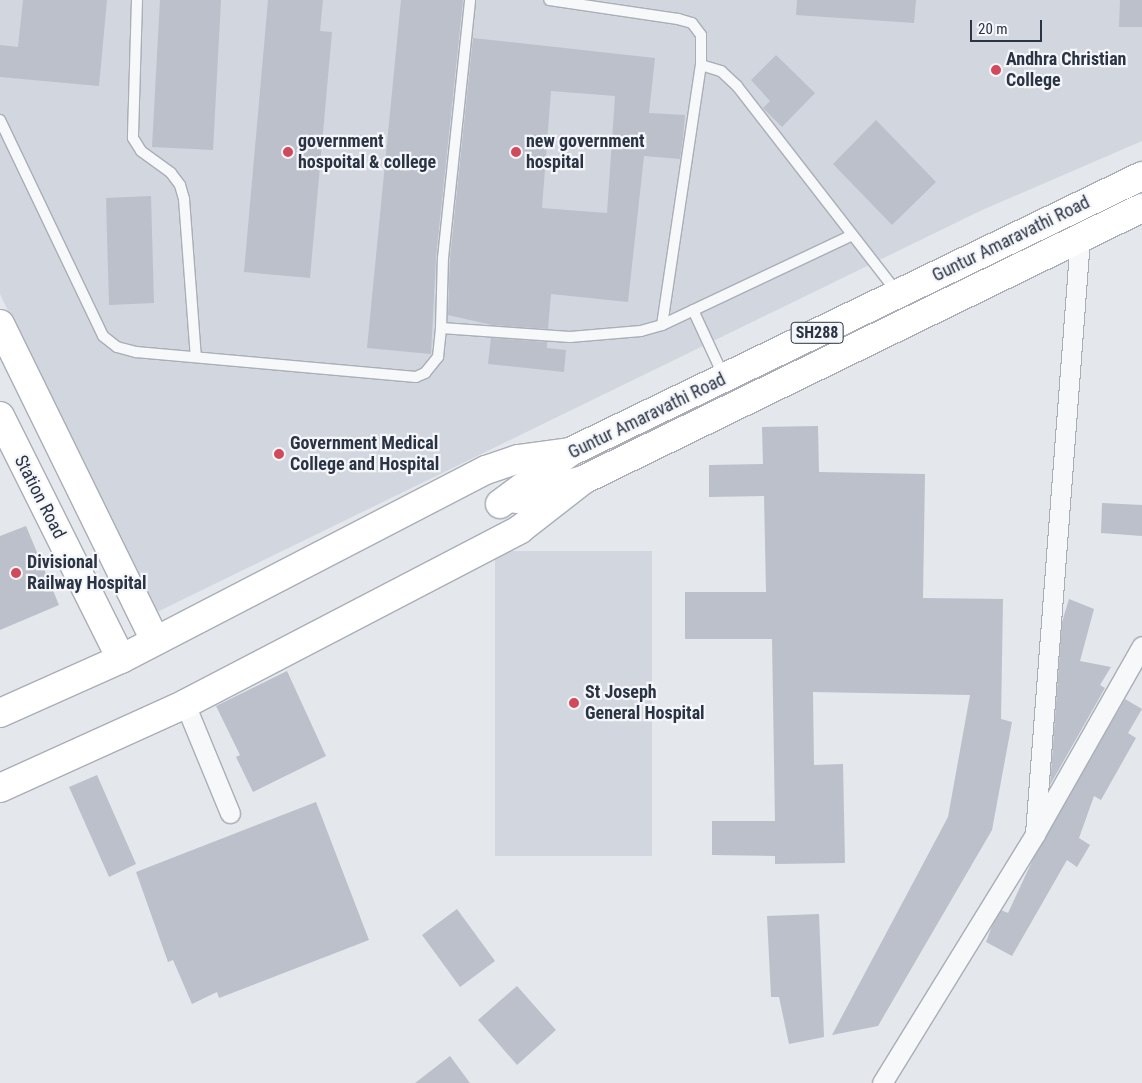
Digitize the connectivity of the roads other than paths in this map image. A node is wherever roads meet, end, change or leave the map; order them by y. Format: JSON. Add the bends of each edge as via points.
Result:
{"nodes":[{"id":1,"x":136,"y":0,"type":"edge"},
{"id":2,"x":470,"y":0,"type":"edge"},
{"id":3,"x":549,"y":0,"type":"edge"},
{"id":4,"x":701,"y":65,"type":"junction"},
{"id":5,"x":0,"y":120,"type":"edge"},
{"id":6,"x":1142,"y":176,"type":"edge"},
{"id":7,"x":1142,"y":208,"type":"edge"},
{"id":8,"x":852,"y":235,"type":"junction"},
{"id":9,"x":1080,"y":238,"type":"junction"},
{"id":10,"x":898,"y":293,"type":"junction"},
{"id":11,"x":693,"y":310,"type":"junction"},
{"id":12,"x":0,"y":324,"type":"edge"},
{"id":13,"x":662,"y":325,"type":"junction"},
{"id":14,"x":441,"y":328,"type":"junction"},
{"id":15,"x":196,"y":357,"type":"junction"},
{"id":16,"x":725,"y":378,"type":"junction"},
{"id":17,"x":0,"y":416,"type":"edge"},
{"id":18,"x":570,"y":452,"type":"junction"},
{"id":19,"x":583,"y":480,"type":"junction"},
{"id":20,"x":155,"y":641,"type":"junction"},
{"id":21,"x":1142,"y":646,"type":"edge"},
{"id":22,"x":121,"y":659,"type":"junction"},
{"id":23,"x":185,"y":704,"type":"junction"},
{"id":24,"x":0,"y":713,"type":"edge"},
{"id":25,"x":0,"y":788,"type":"edge"},
{"id":26,"x":230,"y":813,"type":"dead end"},
{"id":27,"x":1034,"y":834,"type":"junction"},
{"id":28,"x":882,"y":1083,"type":"edge"}],
"edges":[{"from":1,"to":15,"type":"lane","via":[[133,138],[141,150],[171,173],[180,185],[184,200]]},
{"from":2,"to":14,"type":"lane","via":[[443,258]]},
{"from":3,"to":4,"type":"lane","via":[[692,23],[701,35]]},
{"from":4,"to":8,"type":"lane","via":[[721,71],[737,86]]},
{"from":4,"to":13,"type":"lane"},
{"from":5,"to":15,"type":"lane","via":[[103,336],[117,347],[136,352]]},
{"from":6,"to":10,"type":"street","name":"Guntur Amaravathi Road","number":"SH288"},
{"from":7,"to":9,"type":"street","name":"Guntur Amaravathi Road","number":"SH288"},
{"from":8,"to":10,"type":"lane"},
{"from":8,"to":11,"type":"lane"},
{"from":9,"to":19,"type":"street","name":"Guntur Amaravathi Road","number":"SH288"},
{"from":9,"to":27,"type":"street"},
{"from":10,"to":16,"type":"street","name":"Guntur Amaravathi Road","number":"SH288"},
{"from":11,"to":13,"type":"lane"},
{"from":11,"to":16,"type":"lane"},
{"from":12,"to":20,"type":"street"},
{"from":13,"to":14,"type":"lane","via":[[641,331],[570,337]]},
{"from":14,"to":15,"type":"lane","via":[[438,357],[425,373],[416,378]]},
{"from":16,"to":18,"type":"street","name":"Guntur Amaravathi Road","number":"SH288"},
{"from":17,"to":22,"type":"street","name":"Station Road"},
{"from":18,"to":19,"type":"street","name":"Guntur Amaravathi Road","number":"SH288","via":[[500,504]]},
{"from":18,"to":20,"type":"street","via":[[518,459],[486,470]]},
{"from":19,"to":23,"type":"street","via":[[519,530]]},
{"from":20,"to":22,"type":"street"},
{"from":21,"to":27,"type":"street"},
{"from":22,"to":24,"type":"street"},
{"from":23,"to":25,"type":"street"},
{"from":23,"to":26,"type":"street"},
{"from":27,"to":28,"type":"street"}]}
